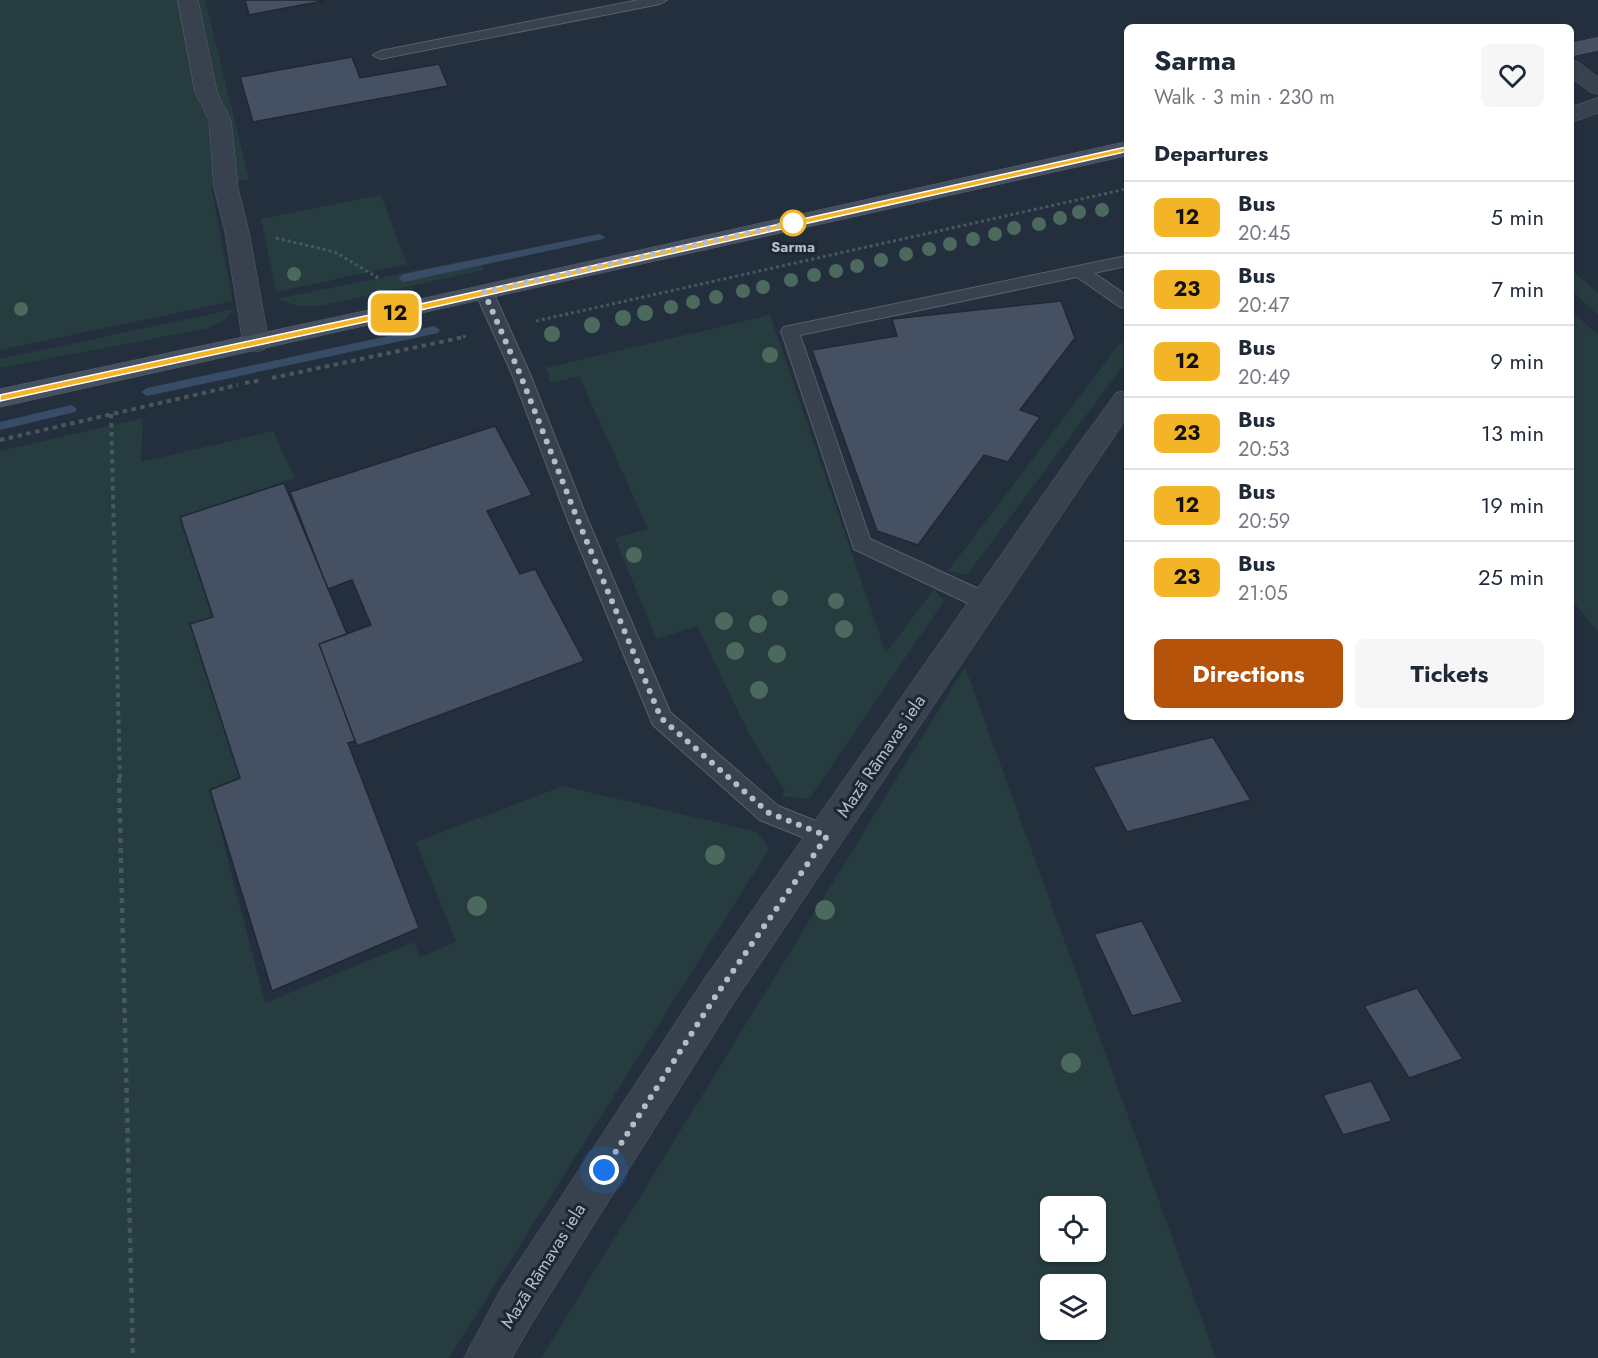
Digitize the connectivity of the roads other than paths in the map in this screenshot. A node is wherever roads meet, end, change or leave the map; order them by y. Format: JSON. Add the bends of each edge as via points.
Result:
{"nodes":[{"id":1,"x":188,"y":0,"type":"edge"},
{"id":2,"x":660,"y":0,"type":"edge"},
{"id":3,"x":624,"y":3,"type":"edge"},
{"id":4,"x":1598,"y":44,"type":"edge"},
{"id":5,"x":1574,"y":50,"type":"edge"},
{"id":6,"x":380,"y":55,"type":"dead end"},
{"id":7,"x":1574,"y":70,"type":"edge"},
{"id":8,"x":1598,"y":87,"type":"edge"},
{"id":9,"x":1598,"y":105,"type":"edge"},
{"id":10,"x":1574,"y":114,"type":"edge"},
{"id":11,"x":1124,"y":149,"type":"edge"},
{"id":12,"x":1124,"y":261,"type":"edge"},
{"id":13,"x":1080,"y":271,"type":"junction"},
{"id":14,"x":484,"y":292,"type":"junction"},
{"id":15,"x":1124,"y":302,"type":"edge"},
{"id":16,"x":256,"y":343,"type":"junction"},
{"id":17,"x":0,"y":398,"type":"edge"},
{"id":18,"x":1124,"y":403,"type":"edge"},
{"id":19,"x":986,"y":602,"type":"junction"},
{"id":20,"x":827,"y":836,"type":"junction"},
{"id":21,"x":487,"y":1358,"type":"edge"}],
"edges":[{"from":1,"to":16,"type":"street","via":[[207,92],[220,120],[226,188]]},
{"from":2,"to":3,"type":"lane"},
{"from":3,"to":6,"type":"lane"},
{"from":4,"to":5,"type":"main road"},
{"from":7,"to":8,"type":"street"},
{"from":9,"to":10,"type":"street"},
{"from":11,"to":14,"type":"main road"},
{"from":12,"to":13,"type":"lane"},
{"from":13,"to":15,"type":"lane"},
{"from":13,"to":19,"type":"lane","via":[[790,331],[861,544]]},
{"from":14,"to":16,"type":"main road"},
{"from":14,"to":20,"type":"lane","via":[[661,718],[769,813]]},
{"from":16,"to":17,"type":"main road"},
{"from":18,"to":19,"type":"street","name":"Mazā Rāmavas iela"},
{"from":19,"to":20,"type":"street","name":"Mazā Rāmavas iela"},
{"from":20,"to":21,"type":"street","name":"Mazā Rāmavas iela","via":[[715,997]]}]}
